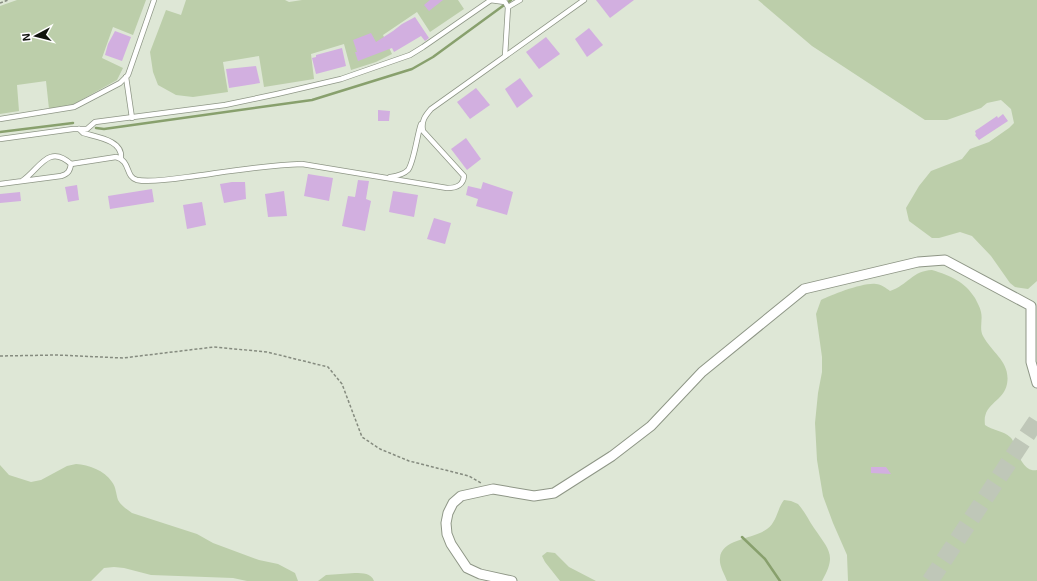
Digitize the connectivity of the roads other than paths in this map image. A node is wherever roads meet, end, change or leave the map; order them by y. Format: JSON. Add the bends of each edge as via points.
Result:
{"nodes":[{"id":1,"x":154,"y":0,"type":"edge"},
{"id":2,"x":491,"y":0,"type":"edge"},
{"id":3,"x":520,"y":0,"type":"edge"},
{"id":4,"x":584,"y":0,"type":"edge"},
{"id":5,"x":507,"y":5,"type":"junction"},
{"id":6,"x":505,"y":56,"type":"junction"},
{"id":7,"x":126,"y":77,"type":"junction"},
{"id":8,"x":132,"y":118,"type":"junction"},
{"id":9,"x":423,"y":118,"type":"junction"},
{"id":10,"x":0,"y":119,"type":"edge"},
{"id":11,"x":79,"y":129,"type":"junction"},
{"id":12,"x":0,"y":138,"type":"edge"},
{"id":13,"x":121,"y":158,"type":"junction"},
{"id":14,"x":71,"y":164,"type":"junction"},
{"id":15,"x":387,"y":178,"type":"junction"},
{"id":16,"x":22,"y":181,"type":"junction"},
{"id":17,"x":0,"y":184,"type":"edge"},
{"id":18,"x":1037,"y":383,"type":"edge"},
{"id":19,"x":512,"y":581,"type":"edge"}],
"edges":[{"from":1,"to":7,"type":"lane"},
{"from":2,"to":5,"type":"lane"},
{"from":2,"to":8,"type":"lane","via":[[410,55],[341,79],[225,105]]},
{"from":3,"to":5,"type":"lane"},
{"from":4,"to":6,"type":"lane"},
{"from":5,"to":6,"type":"lane"},
{"from":6,"to":9,"type":"lane","via":[[431,109]]},
{"from":7,"to":8,"type":"lane"},
{"from":7,"to":10,"type":"lane","via":[[120,83],[74,107]]},
{"from":8,"to":11,"type":"lane","via":[[95,122],[87,129]]},
{"from":9,"to":15,"type":"lane","via":[[408,170]]},
{"from":9,"to":15,"type":"lane","via":[[423,131],[464,176],[464,181],[460,186],[447,188]]},
{"from":11,"to":12,"type":"lane"},
{"from":11,"to":13,"type":"lane","via":[[83,133],[119,147]]},
{"from":13,"to":14,"type":"lane"},
{"from":13,"to":15,"type":"lane","via":[[130,176],[135,180],[168,180],[281,164],[302,164]]},
{"from":14,"to":16,"type":"lane","via":[[70,170],[61,176]]},
{"from":14,"to":16,"type":"lane","via":[[61,157],[49,157]]},
{"from":16,"to":17,"type":"lane"},
{"from":18,"to":19,"type":"street","via":[[1031,362],[1031,306],[945,260],[918,262],[804,290],[702,372],[652,426],[612,456],[554,493],[534,496],[493,489],[461,496],[453,503],[446,523],[447,534],[467,568],[480,574]]}]}
